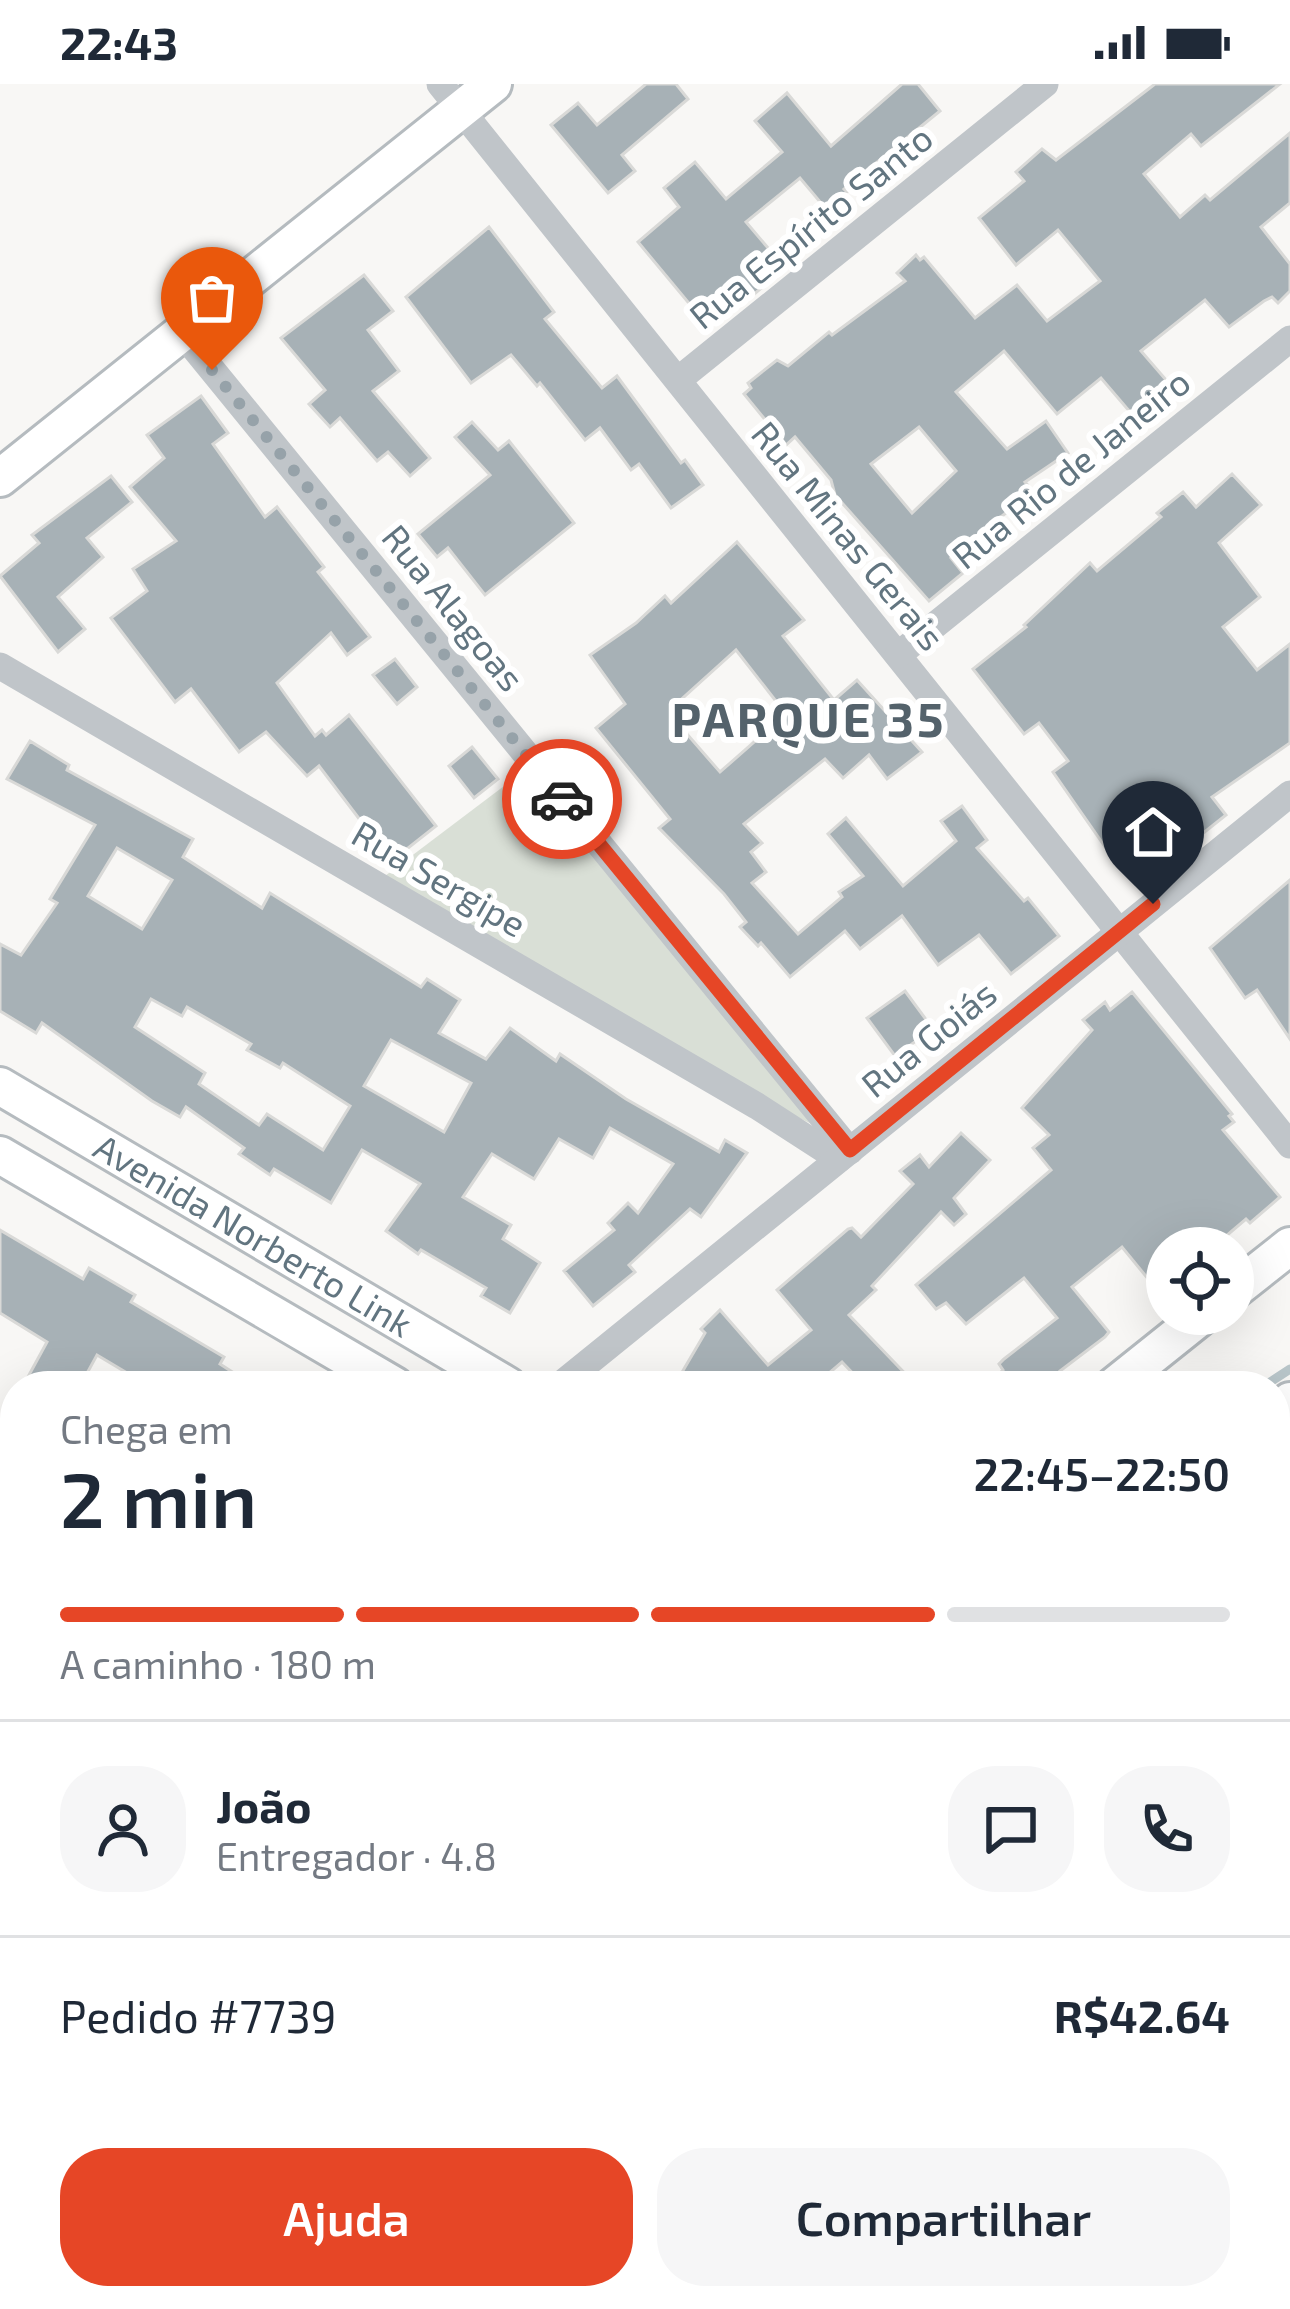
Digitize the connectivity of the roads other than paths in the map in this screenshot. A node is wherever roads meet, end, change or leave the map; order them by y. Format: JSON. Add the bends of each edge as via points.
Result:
{"nodes":[{"id":1,"x":493,"y":84,"type":"edge"},
{"id":2,"x":1046,"y":84,"type":"edge"},
{"id":3,"x":450,"y":97,"type":"edge"},
{"id":4,"x":182,"y":333,"type":"junction"},
{"id":5,"x":1290,"y":340,"type":"edge"},
{"id":6,"x":678,"y":380,"type":"junction"},
{"id":7,"x":0,"y":478,"type":"edge"},
{"id":8,"x":898,"y":655,"type":"junction"},
{"id":9,"x":0,"y":666,"type":"edge"},
{"id":10,"x":1290,"y":794,"type":"edge"},
{"id":11,"x":1119,"y":931,"type":"junction"},
{"id":12,"x":0,"y":1086,"type":"edge"},
{"id":13,"x":72,"y":1129,"type":"junction"},
{"id":14,"x":1290,"y":1145,"type":"edge"},
{"id":15,"x":0,"y":1155,"type":"edge"},
{"id":16,"x":844,"y":1155,"type":"junction"},
{"id":17,"x":39,"y":1178,"type":"junction"},
{"id":18,"x":1290,"y":1246,"type":"edge"},
{"id":19,"x":1254,"y":1274,"type":"edge"},
{"id":20,"x":1178,"y":1335,"type":"edge"},
{"id":21,"x":369,"y":1371,"type":"edge"},
{"id":22,"x":483,"y":1371,"type":"edge"},
{"id":23,"x":578,"y":1371,"type":"edge"},
{"id":24,"x":1133,"y":1371,"type":"edge"}],
"edges":[{"from":1,"to":3,"type":"street"},
{"from":2,"to":6,"type":"street","name":"Rua Espírito Santo"},
{"from":3,"to":4,"type":"street"},
{"from":3,"to":6,"type":"street","name":"Rua Minas Gerais"},
{"from":4,"to":7,"type":"street"},
{"from":4,"to":16,"type":"street","name":"Rua Alagoas"},
{"from":5,"to":8,"type":"street","name":"Rua Rio de Janeiro"},
{"from":6,"to":8,"type":"street","name":"Rua Minas Gerais"},
{"from":8,"to":11,"type":"street","name":"Rua Minas Gerais"},
{"from":9,"to":16,"type":"street","name":"Rua Sergipe"},
{"from":10,"to":11,"type":"street","name":"Rua Goiás"},
{"from":11,"to":14,"type":"street","name":"Rua Minas Gerais"},
{"from":11,"to":16,"type":"street","name":"Rua Goiás"},
{"from":12,"to":13,"type":"street","name":"Avenida Norberto Link"},
{"from":13,"to":17,"type":"street"},
{"from":13,"to":22,"type":"street","name":"Avenida Norberto Link"},
{"from":15,"to":17,"type":"street","name":"Avenida Norberto Link"},
{"from":16,"to":23,"type":"street","name":"Rua Goiás"},
{"from":17,"to":21,"type":"street","name":"Avenida Norberto Link"},
{"from":18,"to":19,"type":"street"},
{"from":20,"to":24,"type":"street"}]}
